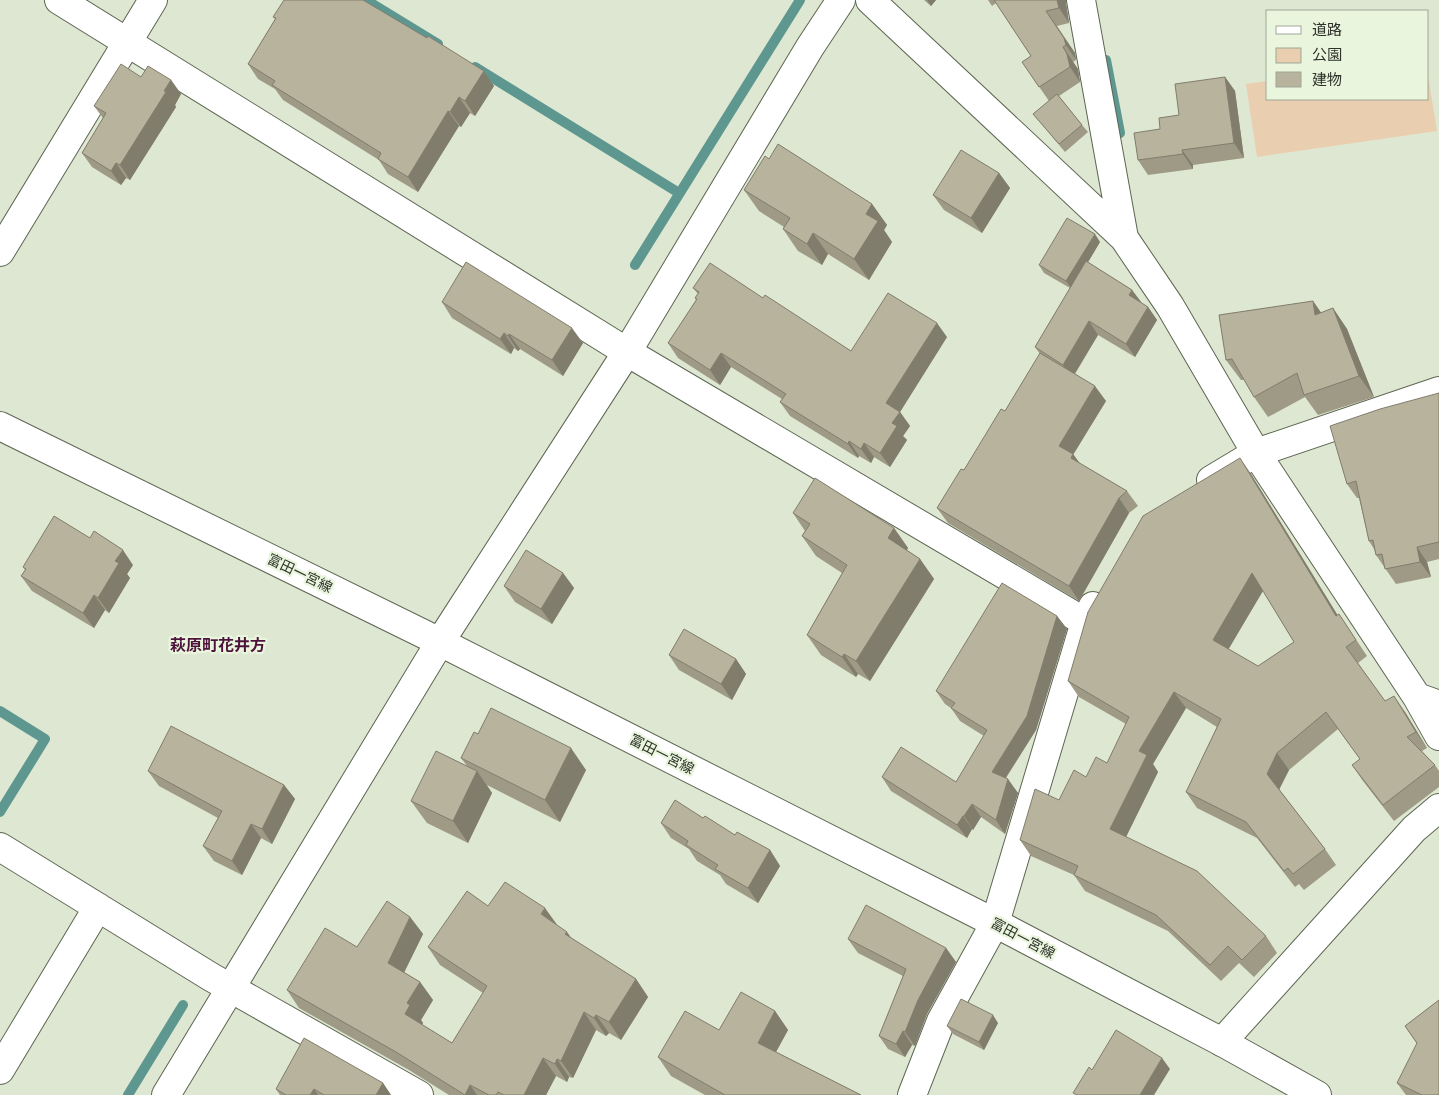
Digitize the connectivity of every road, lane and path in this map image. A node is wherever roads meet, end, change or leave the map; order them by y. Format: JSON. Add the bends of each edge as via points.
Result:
{"nodes":[{"id":1,"x":59,"y":0,"type":"edge"},
{"id":2,"x":153,"y":0,"type":"edge"},
{"id":3,"x":840,"y":0,"type":"edge"},
{"id":4,"x":870,"y":0,"type":"edge"},
{"id":5,"x":1081,"y":0,"type":"edge"},
{"id":6,"x":127,"y":43,"type":"junction"},
{"id":7,"x":1124,"y":238,"type":"junction"},
{"id":8,"x":0,"y":252,"type":"edge"},
{"id":9,"x":627,"y":352,"type":"junction"},
{"id":10,"x":1439,"y":391,"type":"edge"},
{"id":11,"x":0,"y":426,"type":"edge"},
{"id":12,"x":1256,"y":453,"type":"junction"},
{"id":13,"x":1192,"y":491,"type":"edge"},
{"id":14,"x":1105,"y":585,"type":"edge"},
{"id":15,"x":1085,"y":622,"type":"junction"},
{"id":16,"x":440,"y":642,"type":"junction"},
{"id":17,"x":1428,"y":701,"type":"edge"},
{"id":18,"x":1439,"y":736,"type":"edge"},
{"id":19,"x":1439,"y":808,"type":"edge"},
{"id":20,"x":0,"y":847,"type":"edge"},
{"id":21,"x":98,"y":908,"type":"junction"},
{"id":22,"x":995,"y":923,"type":"junction"},
{"id":23,"x":231,"y":989,"type":"junction"},
{"id":24,"x":1222,"y":1042,"type":"junction"},
{"id":25,"x":0,"y":1070,"type":"edge"},
{"id":26,"x":166,"y":1095,"type":"edge"},
{"id":27,"x":419,"y":1095,"type":"edge"},
{"id":28,"x":912,"y":1095,"type":"edge"},
{"id":29,"x":1317,"y":1095,"type":"edge"}],
"edges":[{"from":1,"to":6,"type":"street"},
{"from":2,"to":6,"type":"street"},
{"from":3,"to":9,"type":"street"},
{"from":4,"to":7,"type":"street"},
{"from":5,"to":7,"type":"street"},
{"from":6,"to":8,"type":"street"},
{"from":6,"to":9,"type":"street"},
{"from":7,"to":12,"type":"street","via":[[1170,306]]},
{"from":9,"to":15,"type":"street"},
{"from":9,"to":16,"type":"street"},
{"from":10,"to":12,"type":"street"},
{"from":11,"to":16,"type":"street","name":"富田一宮線"},
{"from":12,"to":13,"type":"street"},
{"from":12,"to":17,"type":"street"},
{"from":14,"to":15,"type":"street"},
{"from":15,"to":22,"type":"street"},
{"from":16,"to":22,"type":"street","name":"富田一宮線"},
{"from":16,"to":23,"type":"street"},
{"from":17,"to":18,"type":"street"},
{"from":19,"to":24,"type":"street","via":[[1414,829]]},
{"from":20,"to":21,"type":"street"},
{"from":21,"to":23,"type":"street"},
{"from":21,"to":25,"type":"street"},
{"from":22,"to":24,"type":"street","name":"富田一宮線"},
{"from":22,"to":28,"type":"street","via":[[941,1021]]},
{"from":23,"to":26,"type":"street"},
{"from":23,"to":27,"type":"street"},
{"from":24,"to":29,"type":"street","name":"富田一宮線"}]}
